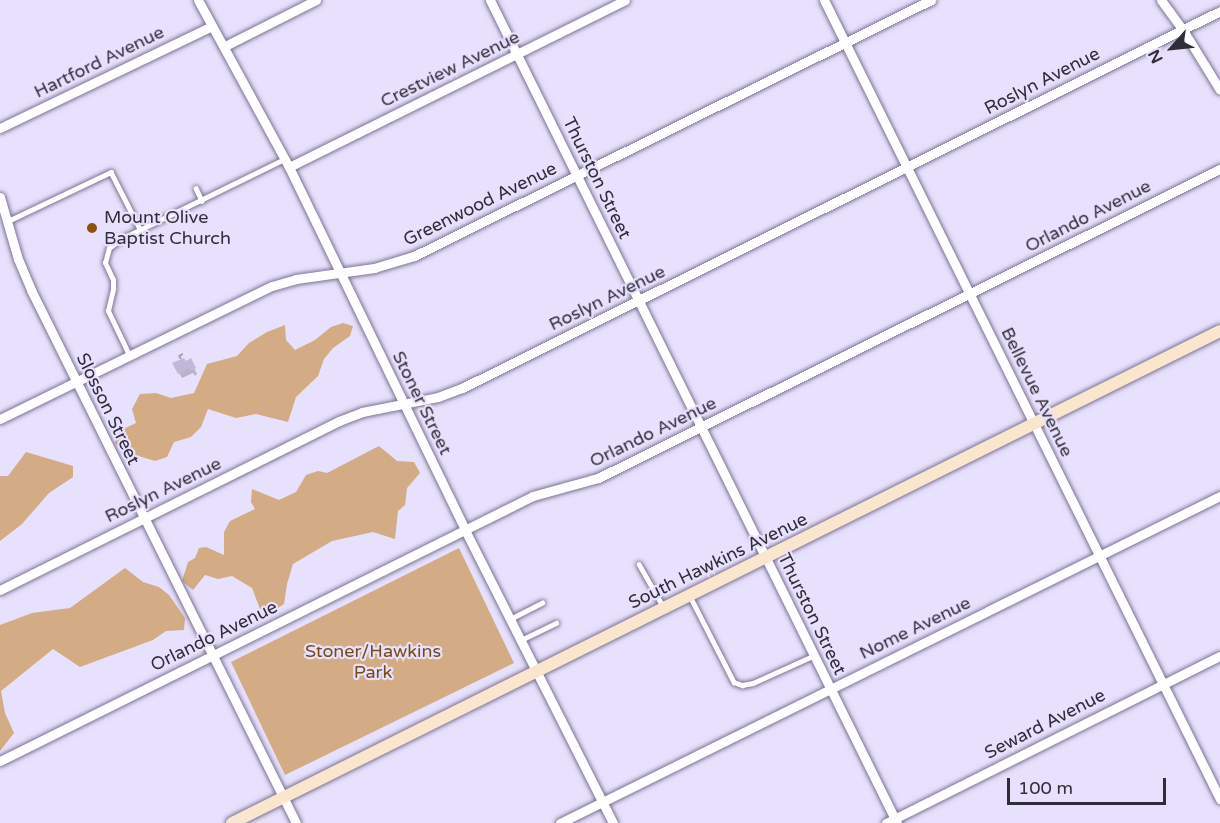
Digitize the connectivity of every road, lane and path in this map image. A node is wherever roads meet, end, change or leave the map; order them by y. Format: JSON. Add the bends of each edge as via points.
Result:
{"nodes":[{"id":1,"x":198,"y":0,"type":"edge"},
{"id":2,"x":316,"y":0,"type":"edge"},
{"id":3,"x":490,"y":0,"type":"edge"},
{"id":4,"x":625,"y":0,"type":"edge"},
{"id":5,"x":824,"y":0,"type":"edge"},
{"id":6,"x":931,"y":0,"type":"edge"},
{"id":7,"x":1161,"y":0,"type":"edge"},
{"id":8,"x":1220,"y":11,"type":"edge"},
{"id":9,"x":212,"y":26,"type":"junction"},
{"id":10,"x":1183,"y":30,"type":"junction"},
{"id":11,"x":846,"y":42,"type":"junction"},
{"id":12,"x":225,"y":46,"type":"junction"},
{"id":13,"x":517,"y":54,"type":"junction"},
{"id":14,"x":1220,"y":90,"type":"edge"},
{"id":15,"x":0,"y":128,"type":"edge"},
{"id":16,"x":287,"y":163,"type":"junction"},
{"id":17,"x":907,"y":166,"type":"junction"},
{"id":18,"x":1220,"y":169,"type":"edge"},
{"id":19,"x":577,"y":175,"type":"junction"},
{"id":20,"x":195,"y":188,"type":"dead end"},
{"id":21,"x":0,"y":197,"type":"edge"},
{"id":22,"x":202,"y":201,"type":"junction"},
{"id":23,"x":7,"y":222,"type":"junction"},
{"id":24,"x":141,"y":231,"type":"junction"},
{"id":25,"x":339,"y":272,"type":"junction"},
{"id":26,"x":970,"y":292,"type":"junction"},
{"id":27,"x":639,"y":299,"type":"junction"},
{"id":28,"x":1220,"y":331,"type":"edge"},
{"id":29,"x":185,"y":353,"type":"dead end"},
{"id":30,"x":129,"y":355,"type":"junction"},
{"id":31,"x":181,"y":359,"type":"dead end"},
{"id":32,"x":76,"y":381,"type":"junction"},
{"id":33,"x":404,"y":403,"type":"junction"},
{"id":34,"x":0,"y":419,"type":"edge"},
{"id":35,"x":1034,"y":424,"type":"junction"},
{"id":36,"x":702,"y":426,"type":"junction"},
{"id":37,"x":1220,"y":496,"type":"edge"},
{"id":38,"x":144,"y":518,"type":"junction"},
{"id":39,"x":465,"y":530,"type":"junction"},
{"id":40,"x":1099,"y":555,"type":"junction"},
{"id":41,"x":766,"y":558,"type":"junction"},
{"id":42,"x":639,"y":564,"type":"dead end"},
{"id":43,"x":0,"y":590,"type":"edge"},
{"id":44,"x":690,"y":596,"type":"junction"},
{"id":45,"x":542,"y":603,"type":"dead end"},
{"id":46,"x":664,"y":608,"type":"junction"},
{"id":47,"x":510,"y":619,"type":"junction"},
{"id":48,"x":556,"y":623,"type":"dead end"},
{"id":49,"x":521,"y":640,"type":"junction"},
{"id":50,"x":815,"y":655,"type":"junction"},
{"id":51,"x":213,"y":656,"type":"junction"},
{"id":52,"x":1220,"y":656,"type":"edge"},
{"id":53,"x":537,"y":671,"type":"junction"},
{"id":54,"x":1163,"y":684,"type":"junction"},
{"id":55,"x":831,"y":688,"type":"junction"},
{"id":56,"x":0,"y":761,"type":"edge"},
{"id":57,"x":283,"y":798,"type":"junction"},
{"id":58,"x":1220,"y":800,"type":"edge"},
{"id":59,"x":602,"y":801,"type":"junction"},
{"id":60,"x":892,"y":822,"type":"edge"},
{"id":61,"x":232,"y":823,"type":"edge"},
{"id":62,"x":296,"y":823,"type":"edge"},
{"id":63,"x":560,"y":823,"type":"edge"},
{"id":64,"x":613,"y":823,"type":"edge"}],
"edges":[{"from":1,"to":9,"type":"street","name":"Stoner Street"},
{"from":2,"to":12,"type":"street"},
{"from":3,"to":13,"type":"street","name":"Thurston Street"},
{"from":4,"to":13,"type":"street","name":"Crestview Avenue"},
{"from":5,"to":11,"type":"street","name":"Bellevue Avenue"},
{"from":6,"to":11,"type":"street","name":"Greenwood Avenue"},
{"from":7,"to":10,"type":"street"},
{"from":8,"to":10,"type":"street","name":"Roslyn Avenue"},
{"from":9,"to":12,"type":"street","name":"Stoner Street"},
{"from":9,"to":15,"type":"street","name":"Hartford Avenue"},
{"from":10,"to":14,"type":"street"},
{"from":10,"to":17,"type":"street","name":"Roslyn Avenue"},
{"from":11,"to":17,"type":"street","name":"Bellevue Avenue"},
{"from":11,"to":19,"type":"street","name":"Greenwood Avenue"},
{"from":12,"to":16,"type":"street","name":"Stoner Street"},
{"from":13,"to":16,"type":"street","name":"Crestview Avenue"},
{"from":13,"to":19,"type":"street","name":"Thurston Street"},
{"from":16,"to":22,"type":"lane"},
{"from":16,"to":25,"type":"street","name":"Stoner Street"},
{"from":17,"to":26,"type":"street","name":"Bellevue Avenue"},
{"from":17,"to":27,"type":"street","name":"Roslyn Avenue"},
{"from":18,"to":26,"type":"street","name":"Orlando Avenue"},
{"from":19,"to":25,"type":"street","name":"Greenwood Avenue","via":[[414,256],[374,268]]},
{"from":19,"to":27,"type":"street","name":"Thurston Street"},
{"from":20,"to":22,"type":"lane"},
{"from":21,"to":23,"type":"street","name":"Slosson Street"},
{"from":22,"to":24,"type":"lane"},
{"from":23,"to":24,"type":"lane","via":[[111,172]]},
{"from":23,"to":32,"type":"street","name":"Slosson Street","via":[[31,290]]},
{"from":24,"to":30,"type":"lane","via":[[121,239],[105,255],[113,280],[108,311]]},
{"from":25,"to":30,"type":"street","name":"Greenwood Avenue","via":[[272,286]]},
{"from":25,"to":33,"type":"street","name":"Stoner Street"},
{"from":26,"to":35,"type":"street","name":"Bellevue Avenue"},
{"from":26,"to":36,"type":"street","name":"Orlando Avenue"},
{"from":27,"to":33,"type":"street","name":"Roslyn Avenue","via":[[462,388]]},
{"from":27,"to":36,"type":"street","name":"Thurston Street"},
{"from":28,"to":35,"type":"street","name":"South Hawkins Avenue"},
{"from":29,"to":31,"type":"path","via":[[179,356]]},
{"from":30,"to":32,"type":"street","name":"Greenwood Avenue"},
{"from":32,"to":34,"type":"street","name":"Greenwood Avenue"},
{"from":32,"to":38,"type":"street","name":"Slosson Street"},
{"from":33,"to":38,"type":"street","name":"Roslyn Avenue","via":[[339,421]]},
{"from":33,"to":39,"type":"street","name":"Stoner Street"},
{"from":35,"to":40,"type":"street","name":"Bellevue Avenue"},
{"from":35,"to":41,"type":"street","name":"South Hawkins Avenue"},
{"from":36,"to":39,"type":"street","name":"Orlando Avenue","via":[[598,478],[533,496]]},
{"from":36,"to":41,"type":"street","name":"Thurston Street"},
{"from":37,"to":40,"type":"street","name":"Nome Avenue"},
{"from":38,"to":43,"type":"street","name":"Roslyn Avenue"},
{"from":38,"to":51,"type":"street","name":"Slosson Street"},
{"from":39,"to":47,"type":"street","name":"Stoner Street"},
{"from":39,"to":51,"type":"street","name":"Orlando Avenue"},
{"from":40,"to":54,"type":"street","name":"Bellevue Avenue"},
{"from":40,"to":55,"type":"street","name":"Nome Avenue"},
{"from":41,"to":44,"type":"street","name":"South Hawkins Avenue"},
{"from":41,"to":50,"type":"street","name":"Thurston Street"},
{"from":42,"to":46,"type":"lane"},
{"from":44,"to":46,"type":"street","name":"South Hawkins Avenue"},
{"from":44,"to":50,"type":"lane","via":[[734,682],[753,683]]},
{"from":45,"to":47,"type":"lane"},
{"from":46,"to":53,"type":"street","name":"South Hawkins Avenue"},
{"from":47,"to":49,"type":"street","name":"Stoner Street"},
{"from":48,"to":49,"type":"lane"},
{"from":49,"to":53,"type":"street","name":"Stoner Street"},
{"from":50,"to":55,"type":"street","name":"Thurston Street"},
{"from":51,"to":56,"type":"street","name":"Orlando Avenue"},
{"from":51,"to":57,"type":"street","name":"Slosson Street"},
{"from":52,"to":54,"type":"street","name":"Seward Avenue"},
{"from":53,"to":57,"type":"street","name":"South Hawkins Avenue"},
{"from":53,"to":59,"type":"street","name":"Stoner Street"},
{"from":54,"to":58,"type":"street","name":"Bellevue Avenue"},
{"from":54,"to":60,"type":"street","name":"Seward Avenue","via":[[925,801]]},
{"from":55,"to":59,"type":"street","name":"Nome Avenue"},
{"from":55,"to":60,"type":"street","name":"Thurston Street"},
{"from":57,"to":61,"type":"street","name":"South Hawkins Avenue"},
{"from":57,"to":62,"type":"street","name":"Slosson Street"},
{"from":59,"to":63,"type":"street","name":"Nome Avenue"},
{"from":59,"to":64,"type":"street","name":"Stoner Street"}]}
